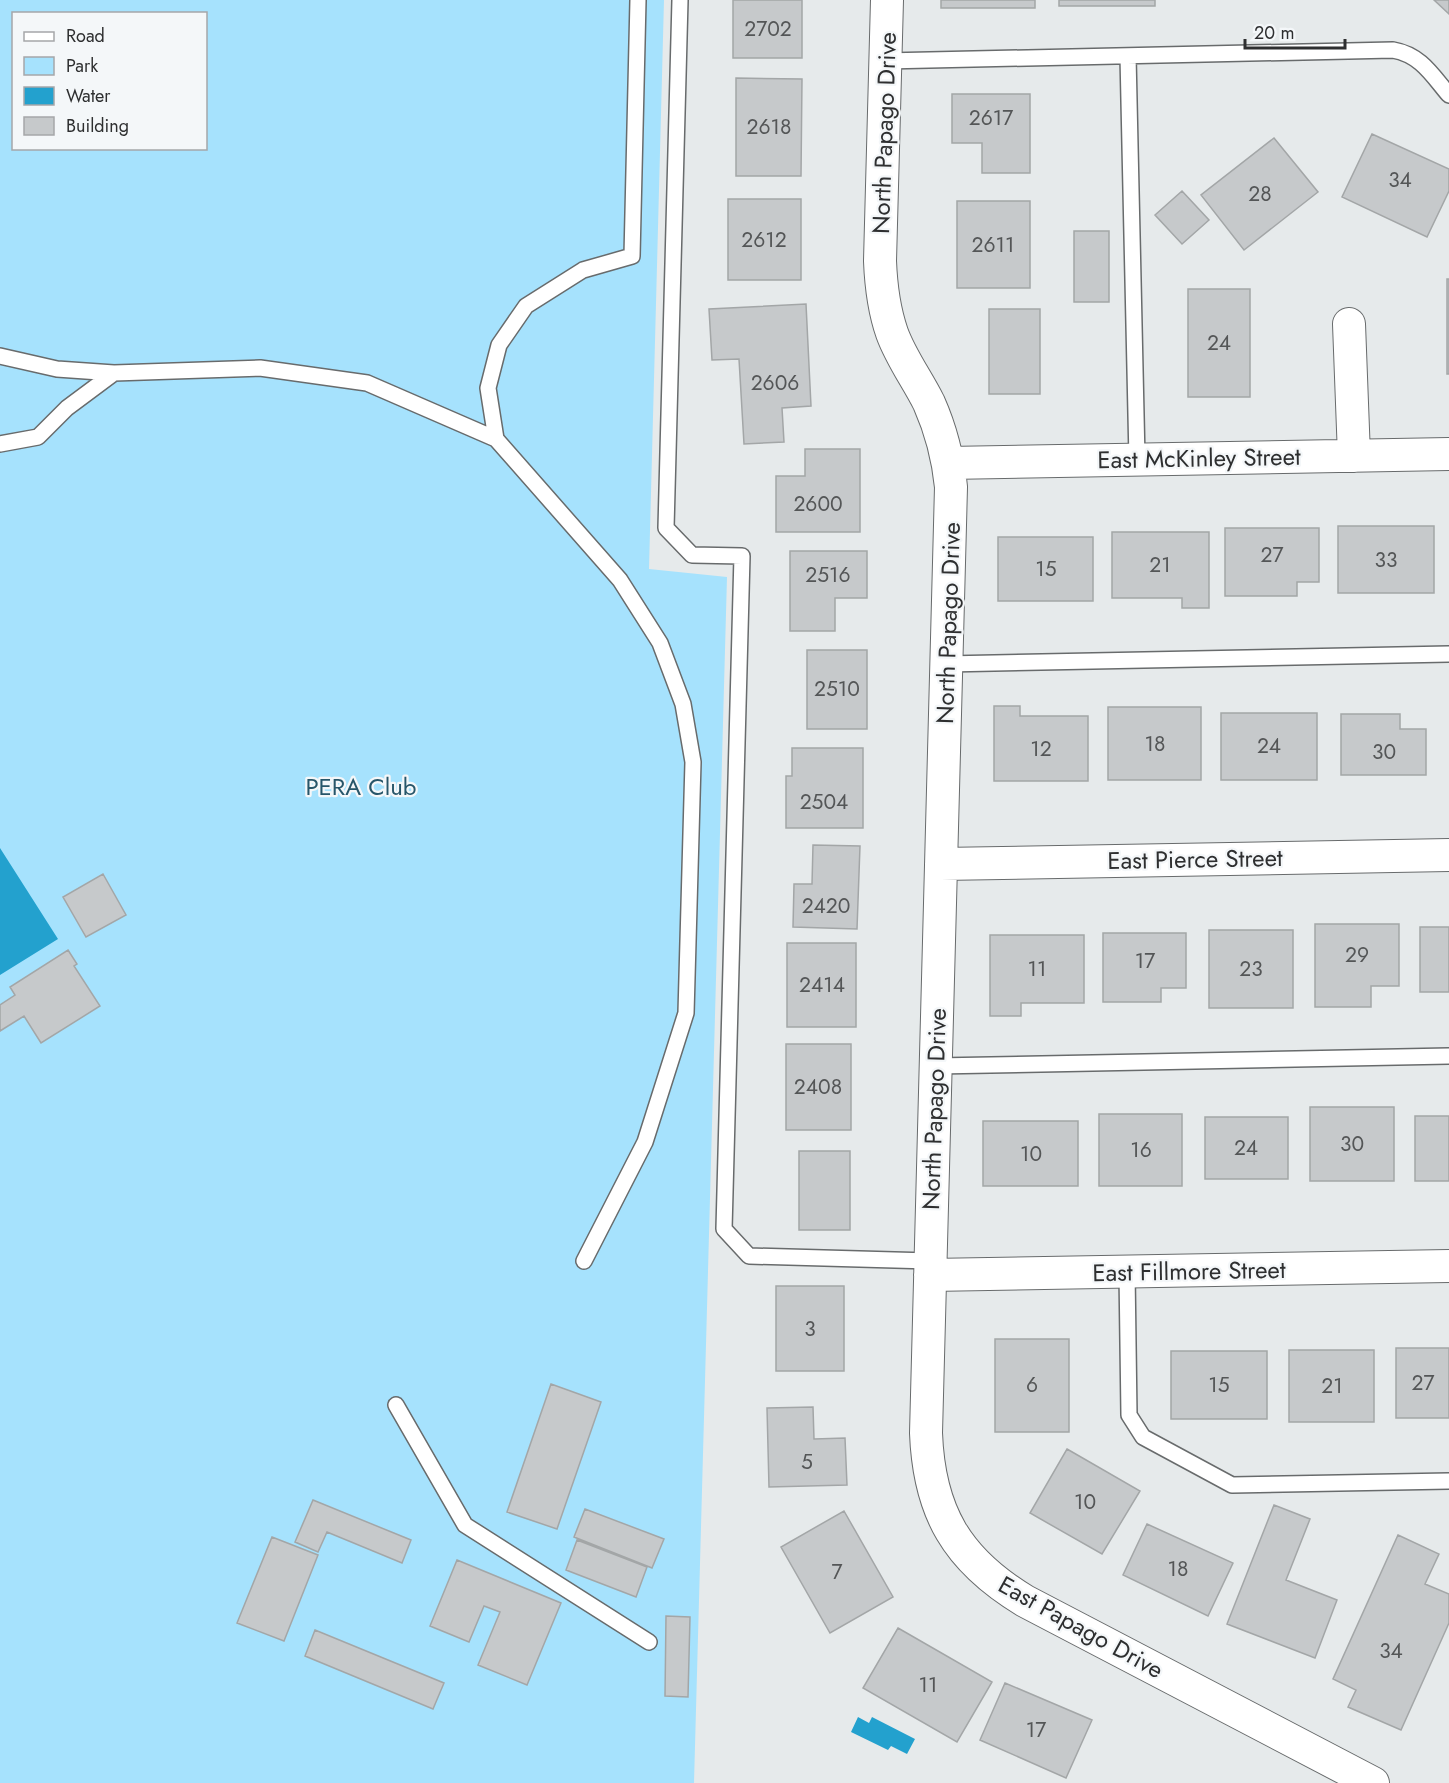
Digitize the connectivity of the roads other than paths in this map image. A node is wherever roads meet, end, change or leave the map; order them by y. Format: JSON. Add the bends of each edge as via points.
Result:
{"nodes":[{"id":1,"x":638,"y":0,"type":"edge"},
{"id":2,"x":680,"y":0,"type":"edge"},
{"id":3,"x":887,"y":0,"type":"edge"},
{"id":4,"x":1128,"y":56,"type":"junction"},
{"id":5,"x":885,"y":62,"type":"junction"},
{"id":6,"x":1449,"y":95,"type":"edge"},
{"id":7,"x":1349,"y":324,"type":"dead end"},
{"id":8,"x":0,"y":356,"type":"edge"},
{"id":9,"x":114,"y":373,"type":"junction"},
{"id":10,"x":496,"y":439,"type":"junction"},
{"id":11,"x":0,"y":444,"type":"edge"},
{"id":12,"x":1449,"y":454,"type":"edge"},
{"id":13,"x":1354,"y":456,"type":"junction"},
{"id":14,"x":1137,"y":459,"type":"junction"},
{"id":15,"x":948,"y":463,"type":"junction"},
{"id":16,"x":1449,"y":654,"type":"edge"},
{"id":17,"x":946,"y":664,"type":"junction"},
{"id":18,"x":1449,"y":855,"type":"edge"},
{"id":19,"x":941,"y":864,"type":"junction"},
{"id":20,"x":1449,"y":1056,"type":"edge"},
{"id":21,"x":936,"y":1066,"type":"junction"},
{"id":22,"x":584,"y":1261,"type":"dead end"},
{"id":23,"x":1449,"y":1266,"type":"edge"},
{"id":24,"x":930,"y":1268,"type":"junction"},
{"id":25,"x":1126,"y":1272,"type":"junction"},
{"id":26,"x":396,"y":1405,"type":"dead end"},
{"id":27,"x":1449,"y":1481,"type":"edge"},
{"id":28,"x":649,"y":1642,"type":"dead end"},
{"id":29,"x":1373,"y":1783,"type":"edge"}],
"edges":[{"from":1,"to":10,"type":"lane","via":[[632,256],[583,270],[526,306],[499,345],[488,388]]},
{"from":2,"to":24,"type":"lane","via":[[666,528],[692,555],[742,556],[724,1229],[749,1256]]},
{"from":3,"to":5,"type":"street","name":"North Papago Drive"},
{"from":4,"to":5,"type":"lane"},
{"from":4,"to":6,"type":"lane","via":[[1393,50],[1420,62]]},
{"from":4,"to":14,"type":"lane"},
{"from":5,"to":15,"type":"street","name":"North Papago Drive","via":[[882,293],[892,333],[928,401]]},
{"from":7,"to":13,"type":"street"},
{"from":8,"to":9,"type":"lane","via":[[57,369]]},
{"from":9,"to":10,"type":"lane","via":[[260,368],[367,383]]},
{"from":9,"to":11,"type":"lane","via":[[67,408],[38,436]]},
{"from":10,"to":22,"type":"lane","via":[[620,580],[660,643],[683,704],[693,762],[686,1013],[645,1142]]},
{"from":12,"to":13,"type":"street","name":"East McKinley Street"},
{"from":13,"to":14,"type":"street","name":"East McKinley Street"},
{"from":14,"to":15,"type":"street","name":"East McKinley Street"},
{"from":15,"to":17,"type":"street","name":"North Papago Drive","via":[[951,504]]},
{"from":16,"to":17,"type":"lane"},
{"from":17,"to":19,"type":"street","name":"North Papago Drive"},
{"from":18,"to":19,"type":"street","name":"East Pierce Street"},
{"from":19,"to":21,"type":"street","name":"North Papago Drive"},
{"from":20,"to":21,"type":"lane"},
{"from":21,"to":24,"type":"street","name":"North Papago Drive"},
{"from":23,"to":25,"type":"street","name":"East Fillmore Street"},
{"from":24,"to":25,"type":"street","name":"East Fillmore Street"},
{"from":24,"to":29,"type":"street","name":"East Papago Drive","via":[[927,1463],[944,1519],[959,1544],[1000,1586],[1025,1601]]},
{"from":25,"to":27,"type":"lane","via":[[1129,1415],[1143,1437],[1232,1485]]},
{"from":26,"to":28,"type":"lane","via":[[465,1525]]}]}
